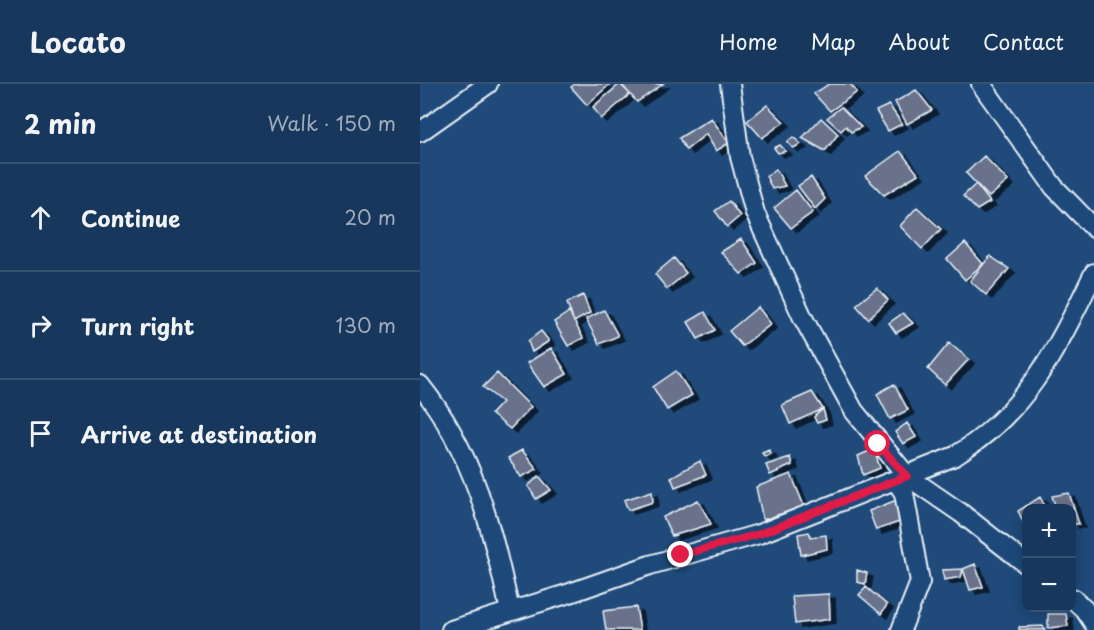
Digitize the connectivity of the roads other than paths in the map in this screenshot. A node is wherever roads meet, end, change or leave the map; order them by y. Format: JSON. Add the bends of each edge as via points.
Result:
{"nodes":[{"id":1,"x":488,"y":84,"type":"edge"},
{"id":2,"x":730,"y":84,"type":"edge"},
{"id":3,"x":981,"y":84,"type":"edge"},
{"id":4,"x":420,"y":132,"type":"edge"},
{"id":5,"x":1094,"y":228,"type":"edge"},
{"id":6,"x":1094,"y":273,"type":"edge"},
{"id":7,"x":420,"y":385,"type":"edge"},
{"id":8,"x":901,"y":478,"type":"junction"},
{"id":9,"x":1022,"y":561,"type":"edge"},
{"id":10,"x":1076,"y":602,"type":"edge"},
{"id":11,"x":510,"y":611,"type":"junction"},
{"id":12,"x":1094,"y":624,"type":"edge"},
{"id":13,"x":451,"y":630,"type":"edge"},
{"id":14,"x":901,"y":630,"type":"edge"}],
"edges":[{"from":1,"to":4,"type":"street"},
{"from":2,"to":8,"type":"street","via":[[740,157],[768,244],[854,411]]},
{"from":3,"to":5,"type":"street","via":[[1054,187]]},
{"from":6,"to":8,"type":"street","via":[[1032,385],[1013,410],[970,446],[935,466]]},
{"from":7,"to":11,"type":"street","via":[[446,423],[483,499]]},
{"from":8,"to":9,"type":"street","via":[[961,513]]},
{"from":8,"to":11,"type":"street","via":[[759,534],[650,564]]},
{"from":8,"to":14,"type":"street","via":[[920,582]]},
{"from":10,"to":12,"type":"street"},
{"from":11,"to":13,"type":"street"}]}
